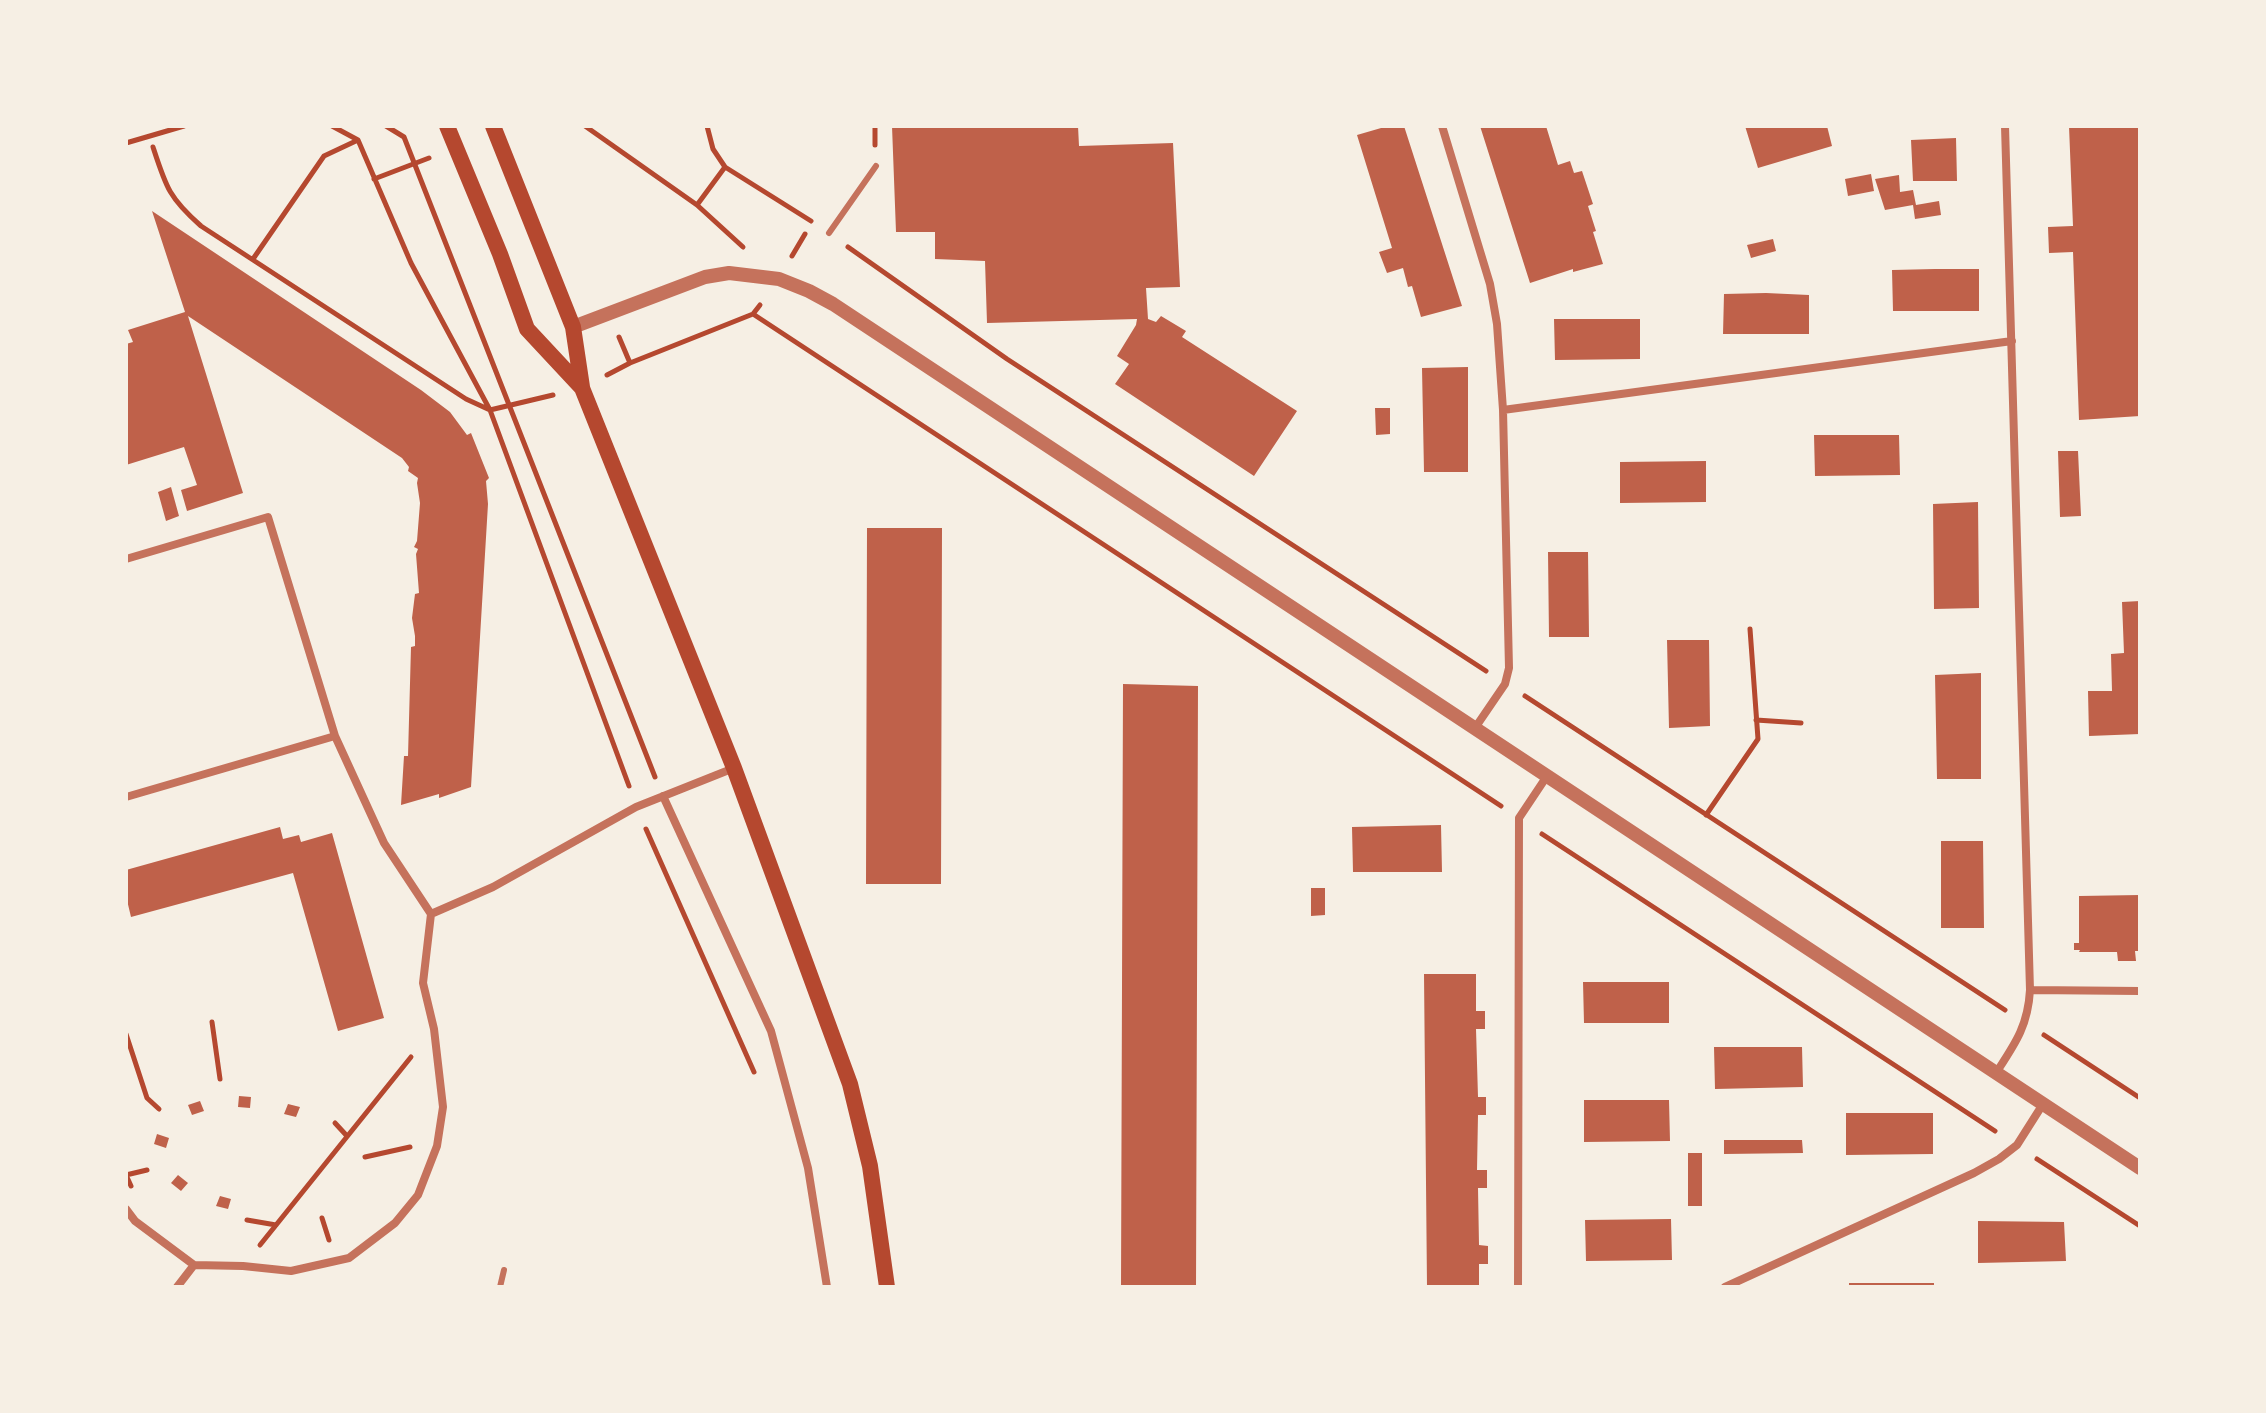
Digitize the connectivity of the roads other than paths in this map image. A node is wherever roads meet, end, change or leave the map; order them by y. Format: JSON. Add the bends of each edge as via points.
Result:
{"nodes":[{"id":1,"x":447,"y":126,"type":"edge"},
{"id":2,"x":493,"y":126,"type":"edge"},
{"id":3,"x":1442,"y":126,"type":"edge"},
{"id":4,"x":2005,"y":126,"type":"edge"},
{"id":5,"x":876,"y":166,"type":"dead end"},
{"id":6,"x":829,"y":233,"type":"road end"},
{"id":7,"x":573,"y":327,"type":"junction"},
{"id":8,"x":2012,"y":341,"type":"junction"},
{"id":9,"x":582,"y":388,"type":"junction"},
{"id":10,"x":1503,"y":410,"type":"junction"},
{"id":11,"x":126,"y":559,"type":"edge"},
{"id":12,"x":1475,"y":728,"type":"junction"},
{"id":13,"x":335,"y":736,"type":"junction"},
{"id":14,"x":734,"y":768,"type":"junction"},
{"id":15,"x":1547,"y":776,"type":"junction"},
{"id":16,"x":663,"y":796,"type":"junction"},
{"id":17,"x":126,"y":797,"type":"edge"},
{"id":18,"x":431,"y":914,"type":"junction"},
{"id":19,"x":2030,"y":990,"type":"junction"},
{"id":20,"x":2140,"y":991,"type":"edge"},
{"id":21,"x":1996,"y":1073,"type":"junction"},
{"id":22,"x":2043,"y":1104,"type":"junction"},
{"id":23,"x":2140,"y":1168,"type":"edge"},
{"id":24,"x":126,"y":1209,"type":"edge"},
{"id":25,"x":194,"y":1265,"type":"junction"},
{"id":26,"x":504,"y":1270,"type":"dead end"},
{"id":27,"x":177,"y":1287,"type":"edge"},
{"id":28,"x":500,"y":1287,"type":"edge"},
{"id":29,"x":827,"y":1287,"type":"edge"},
{"id":30,"x":887,"y":1287,"type":"edge"},
{"id":31,"x":1518,"y":1287,"type":"edge"},
{"id":32,"x":1725,"y":1287,"type":"edge"}],
"edges":[{"from":1,"to":9,"type":"main road","via":[[527,329]]},
{"from":2,"to":7,"type":"main road"},
{"from":3,"to":10,"type":"street","via":[[1490,284]]},
{"from":4,"to":8,"type":"street"},
{"from":5,"to":6,"type":"lane"},
{"from":7,"to":9,"type":"main road"},
{"from":7,"to":12,"type":"street","via":[[705,277],[729,273],[779,279],[833,304]]},
{"from":8,"to":10,"type":"street"},
{"from":8,"to":19,"type":"street"},
{"from":9,"to":14,"type":"main road"},
{"from":10,"to":12,"type":"street","via":[[1509,668],[1505,684]]},
{"from":11,"to":13,"type":"street","via":[[268,517]]},
{"from":12,"to":15,"type":"street"},
{"from":13,"to":17,"type":"street"},
{"from":13,"to":18,"type":"street","via":[[384,843]]},
{"from":14,"to":16,"type":"street"},
{"from":14,"to":30,"type":"main road","via":[[850,1084],[873,1184]]},
{"from":15,"to":21,"type":"street"},
{"from":15,"to":31,"type":"street","via":[[1519,818]]},
{"from":16,"to":18,"type":"street","via":[[493,887]]},
{"from":16,"to":29,"type":"street","via":[[771,1031],[808,1168]]},
{"from":18,"to":25,"type":"street","via":[[423,983],[443,1107],[438,1141],[418,1195],[395,1223],[349,1258],[291,1271]]},
{"from":19,"to":20,"type":"street"},
{"from":19,"to":21,"type":"street","via":[[2020,1036]]},
{"from":21,"to":22,"type":"street"},
{"from":22,"to":23,"type":"street"},
{"from":22,"to":32,"type":"street","via":[[2017,1145],[1999,1159]]},
{"from":24,"to":25,"type":"street"},
{"from":25,"to":27,"type":"street"},
{"from":26,"to":28,"type":"lane"}]}
